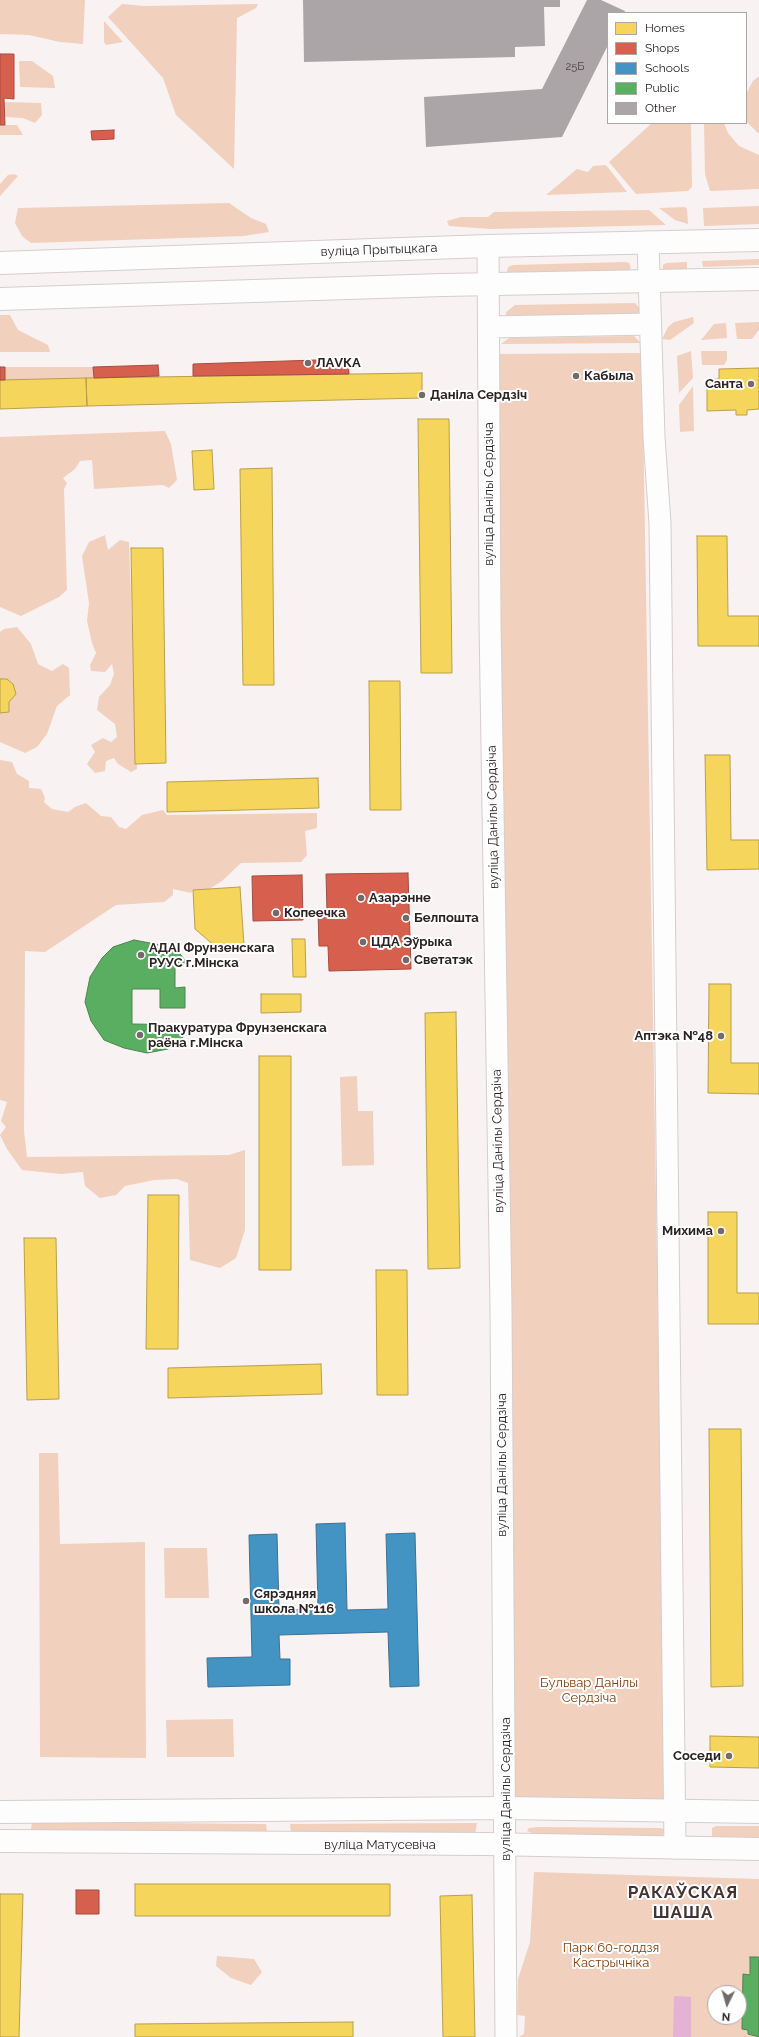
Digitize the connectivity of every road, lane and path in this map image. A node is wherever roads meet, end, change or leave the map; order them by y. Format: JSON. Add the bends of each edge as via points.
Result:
{"nodes":[{"id":1,"x":759,"y":240,"type":"edge"},
{"id":2,"x":648,"y":242,"type":"junction"},
{"id":3,"x":488,"y":246,"type":"junction"},
{"id":4,"x":0,"y":263,"type":"edge"},
{"id":5,"x":759,"y":279,"type":"edge"},
{"id":6,"x":648,"y":282,"type":"junction"},
{"id":7,"x":488,"y":285,"type":"junction"},
{"id":8,"x":0,"y":299,"type":"edge"},
{"id":9,"x":650,"y":324,"type":"junction"},
{"id":10,"x":489,"y":327,"type":"junction"},
{"id":11,"x":506,"y":1808,"type":"junction"},
{"id":12,"x":674,"y":1809,"type":"junction"},
{"id":13,"x":278,"y":1811,"type":"junction"},
{"id":14,"x":0,"y":1812,"type":"edge"},
{"id":15,"x":759,"y":1812,"type":"edge"},
{"id":16,"x":0,"y":1841,"type":"edge"},
{"id":17,"x":278,"y":1844,"type":"junction"},
{"id":18,"x":506,"y":1845,"type":"junction"},
{"id":19,"x":675,"y":1848,"type":"junction"},
{"id":20,"x":759,"y":1849,"type":"edge"},
{"id":21,"x":506,"y":2037,"type":"edge"}],
"edges":[{"from":1,"to":2,"type":"main road","name":"вуліца Прытыцкага"},
{"from":2,"to":3,"type":"main road","name":"вуліца Прытыцкага"},
{"from":2,"to":6,"type":"street"},
{"from":3,"to":4,"type":"main road","name":"вуліца Прытыцкага"},
{"from":3,"to":7,"type":"street","name":"вуліца Данілы Сердзіча"},
{"from":5,"to":6,"type":"main road"},
{"from":6,"to":7,"type":"main road"},
{"from":6,"to":9,"type":"street"},
{"from":7,"to":8,"type":"main road"},
{"from":7,"to":10,"type":"street","name":"вуліца Данілы Сердзіча"},
{"from":9,"to":10,"type":"street"},
{"from":9,"to":12,"type":"street","via":[[660,523]]},
{"from":10,"to":11,"type":"street","name":"вуліца Данілы Сердзіча","via":[[490,622]]},
{"from":11,"to":12,"type":"main road"},
{"from":11,"to":13,"type":"main road"},
{"from":11,"to":18,"type":"street","name":"вуліца Данілы Сердзіча"},
{"from":12,"to":15,"type":"main road"},
{"from":12,"to":19,"type":"street"},
{"from":13,"to":14,"type":"main road"},
{"from":13,"to":17,"type":"main road"},
{"from":16,"to":17,"type":"main road","name":"вуліца Матусевіча"},
{"from":17,"to":18,"type":"main road","name":"вуліца Матусевіча"},
{"from":18,"to":19,"type":"main road","name":"вуліца Матусевіча"},
{"from":18,"to":21,"type":"street","name":"вуліца Данілы Сердзіча"},
{"from":19,"to":20,"type":"main road","name":"вуліца Матусевіча"}]}
